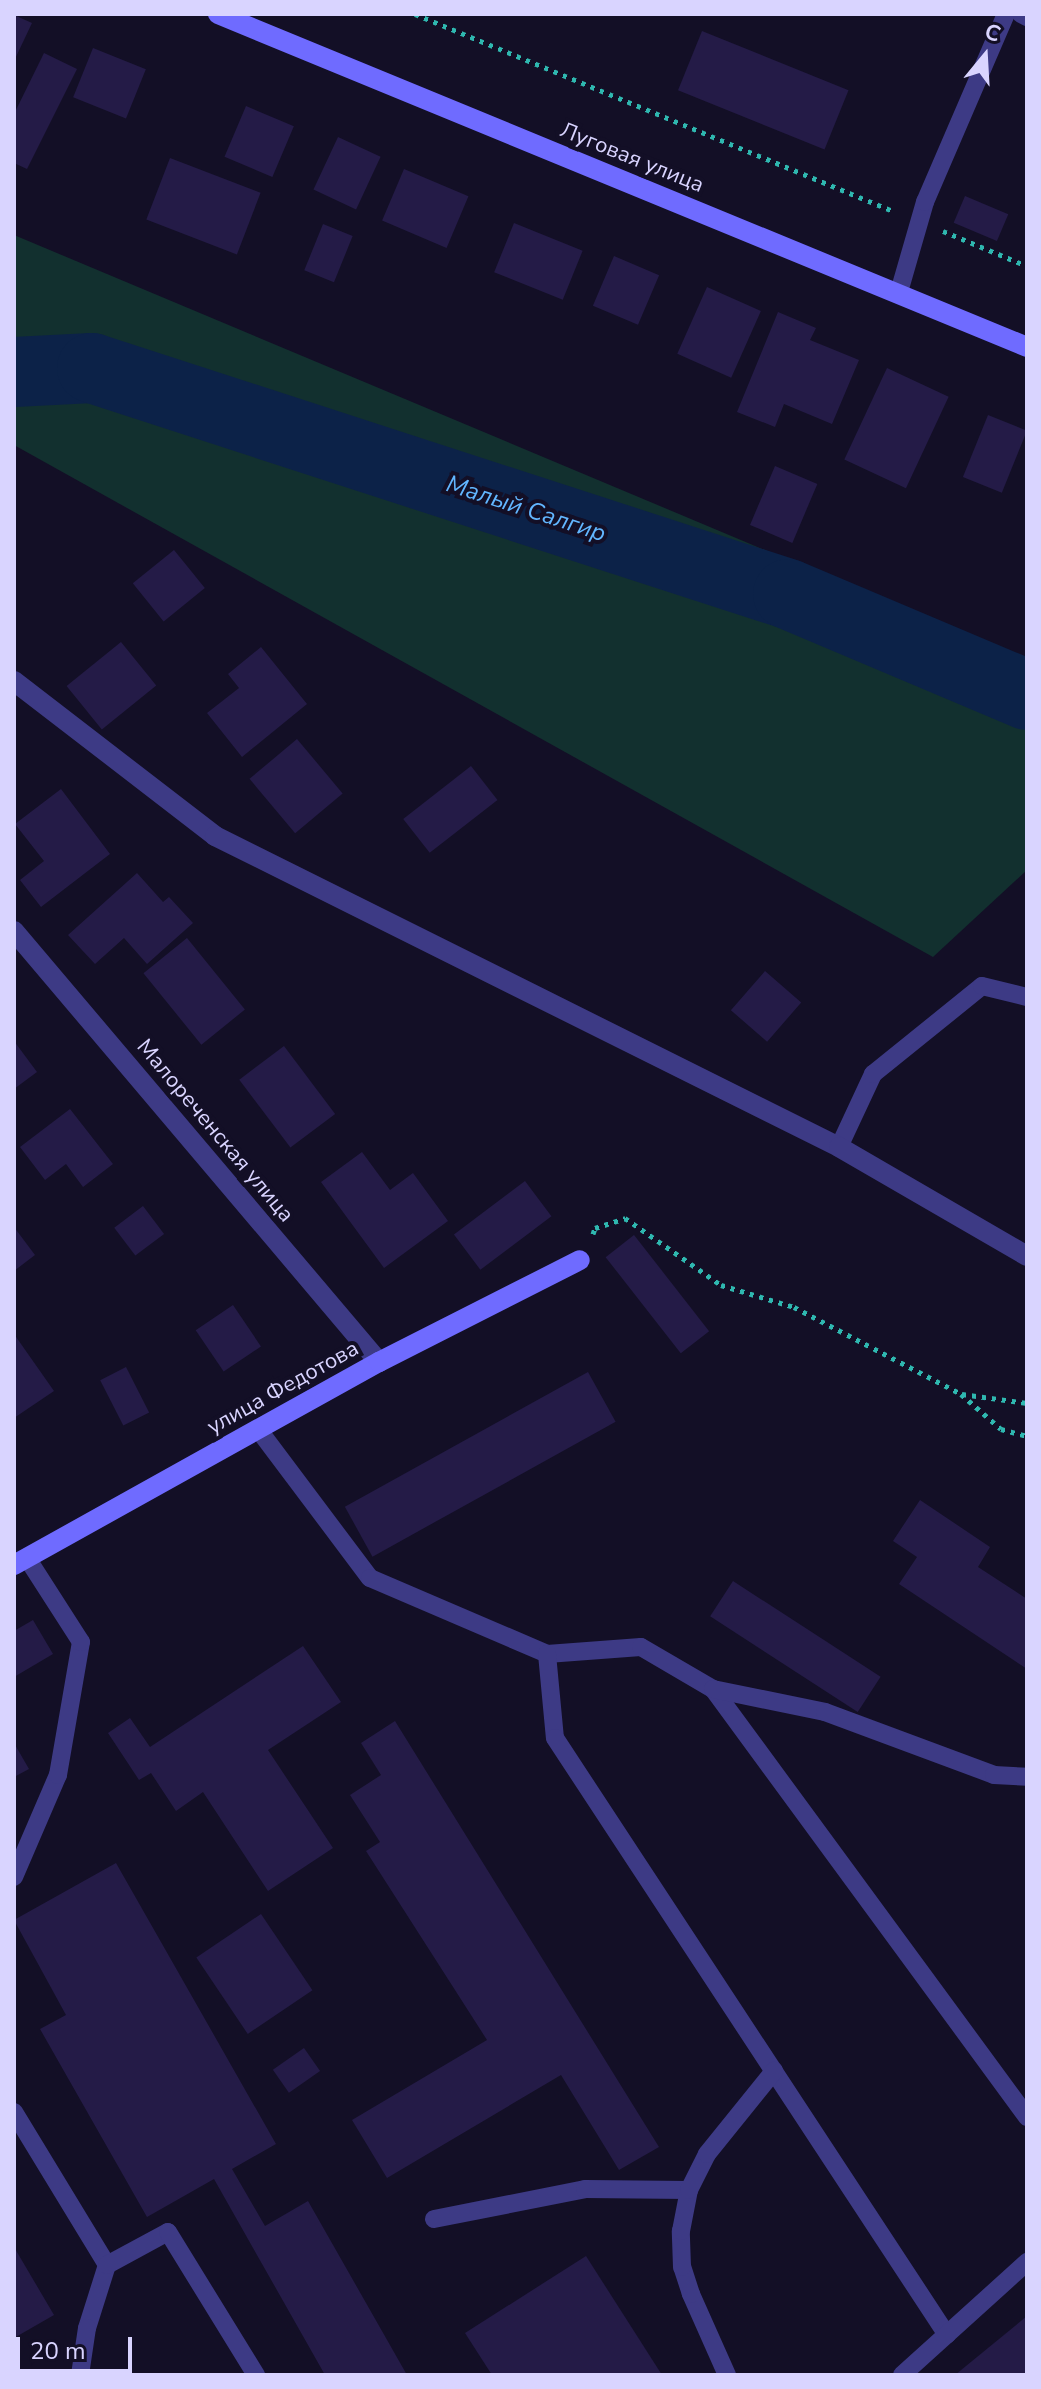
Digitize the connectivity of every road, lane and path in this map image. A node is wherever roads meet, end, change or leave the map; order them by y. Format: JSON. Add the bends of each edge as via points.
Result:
{"nodes":[{"id":1,"x":218,"y":14,"type":"edge"},
{"id":2,"x":415,"y":14,"type":"edge"},
{"id":3,"x":1006,"y":14,"type":"edge"},
{"id":4,"x":1021,"y":14,"type":"edge"},
{"id":5,"x":1027,"y":17,"type":"edge"},
{"id":6,"x":919,"y":222,"type":"junction"},
{"id":7,"x":1027,"y":266,"type":"edge"},
{"id":8,"x":899,"y":292,"type":"junction"},
{"id":9,"x":1027,"y":347,"type":"edge"},
{"id":10,"x":14,"y":681,"type":"edge"},
{"id":11,"x":14,"y":931,"type":"edge"},
{"id":12,"x":1027,"y":997,"type":"edge"},
{"id":13,"x":839,"y":1147,"type":"junction"},
{"id":14,"x":1027,"y":1256,"type":"edge"},
{"id":15,"x":580,"y":1260,"type":"joint"},
{"id":16,"x":379,"y":1362,"type":"junction"},
{"id":17,"x":961,"y":1394,"type":"junction"},
{"id":18,"x":1027,"y":1403,"type":"edge"},
{"id":19,"x":258,"y":1429,"type":"junction"},
{"id":20,"x":1027,"y":1436,"type":"edge"},
{"id":21,"x":20,"y":1561,"type":"edge"},
{"id":22,"x":547,"y":1654,"type":"junction"},
{"id":23,"x":713,"y":1689,"type":"junction"},
{"id":24,"x":1027,"y":1777,"type":"edge"},
{"id":25,"x":14,"y":1877,"type":"edge"},
{"id":26,"x":774,"y":2071,"type":"junction"},
{"id":27,"x":14,"y":2112,"type":"edge"},
{"id":28,"x":1027,"y":2117,"type":"edge"},
{"id":29,"x":689,"y":2190,"type":"junction"},
{"id":30,"x":434,"y":2219,"type":"dead end"},
{"id":31,"x":1027,"y":2262,"type":"edge"},
{"id":32,"x":107,"y":2265,"type":"junction"},
{"id":33,"x":947,"y":2335,"type":"junction"},
{"id":34,"x":80,"y":2375,"type":"edge"},
{"id":35,"x":256,"y":2375,"type":"edge"},
{"id":36,"x":727,"y":2375,"type":"edge"},
{"id":37,"x":902,"y":2375,"type":"edge"}],
"edges":[{"from":1,"to":8,"type":"main road","name":"Луговая улица"},
{"from":2,"to":6,"type":"path"},
{"from":3,"to":6,"type":"lane"},
{"from":4,"to":5,"type":"lane"},
{"from":6,"to":7,"type":"path"},
{"from":6,"to":8,"type":"lane"},
{"from":8,"to":9,"type":"main road","name":"Луговая улица"},
{"from":10,"to":13,"type":"street","via":[[215,836]]},
{"from":11,"to":16,"type":"street","name":"Малореченская улица"},
{"from":12,"to":13,"type":"lane","via":[[982,986],[873,1074]]},
{"from":13,"to":14,"type":"street"},
{"from":15,"to":16,"type":"main road","name":"улица Федотова"},
{"from":15,"to":17,"type":"path","via":[[595,1228],[625,1218],[721,1285],[794,1307]]},
{"from":16,"to":19,"type":"main road","name":"улица Федотова"},
{"from":17,"to":18,"type":"path"},
{"from":17,"to":20,"type":"path","via":[[1001,1429]]},
{"from":19,"to":21,"type":"main road","name":"улица Федотова"},
{"from":19,"to":22,"type":"lane","via":[[370,1578]]},
{"from":21,"to":25,"type":"lane","via":[[81,1642],[58,1775]]},
{"from":22,"to":23,"type":"lane","via":[[641,1647]]},
{"from":22,"to":26,"type":"lane","via":[[555,1738]]},
{"from":23,"to":24,"type":"lane","via":[[825,1712],[994,1775]]},
{"from":23,"to":28,"type":"lane"},
{"from":26,"to":29,"type":"lane","via":[[707,2154]]},
{"from":26,"to":33,"type":"lane"},
{"from":27,"to":32,"type":"lane"},
{"from":29,"to":30,"type":"lane","via":[[585,2189]]},
{"from":29,"to":36,"type":"lane","via":[[681,2231],[682,2267]]},
{"from":31,"to":33,"type":"lane"},
{"from":32,"to":34,"type":"lane","via":[[87,2328]]},
{"from":32,"to":35,"type":"lane","via":[[168,2232]]},
{"from":33,"to":37,"type":"lane"}]}
